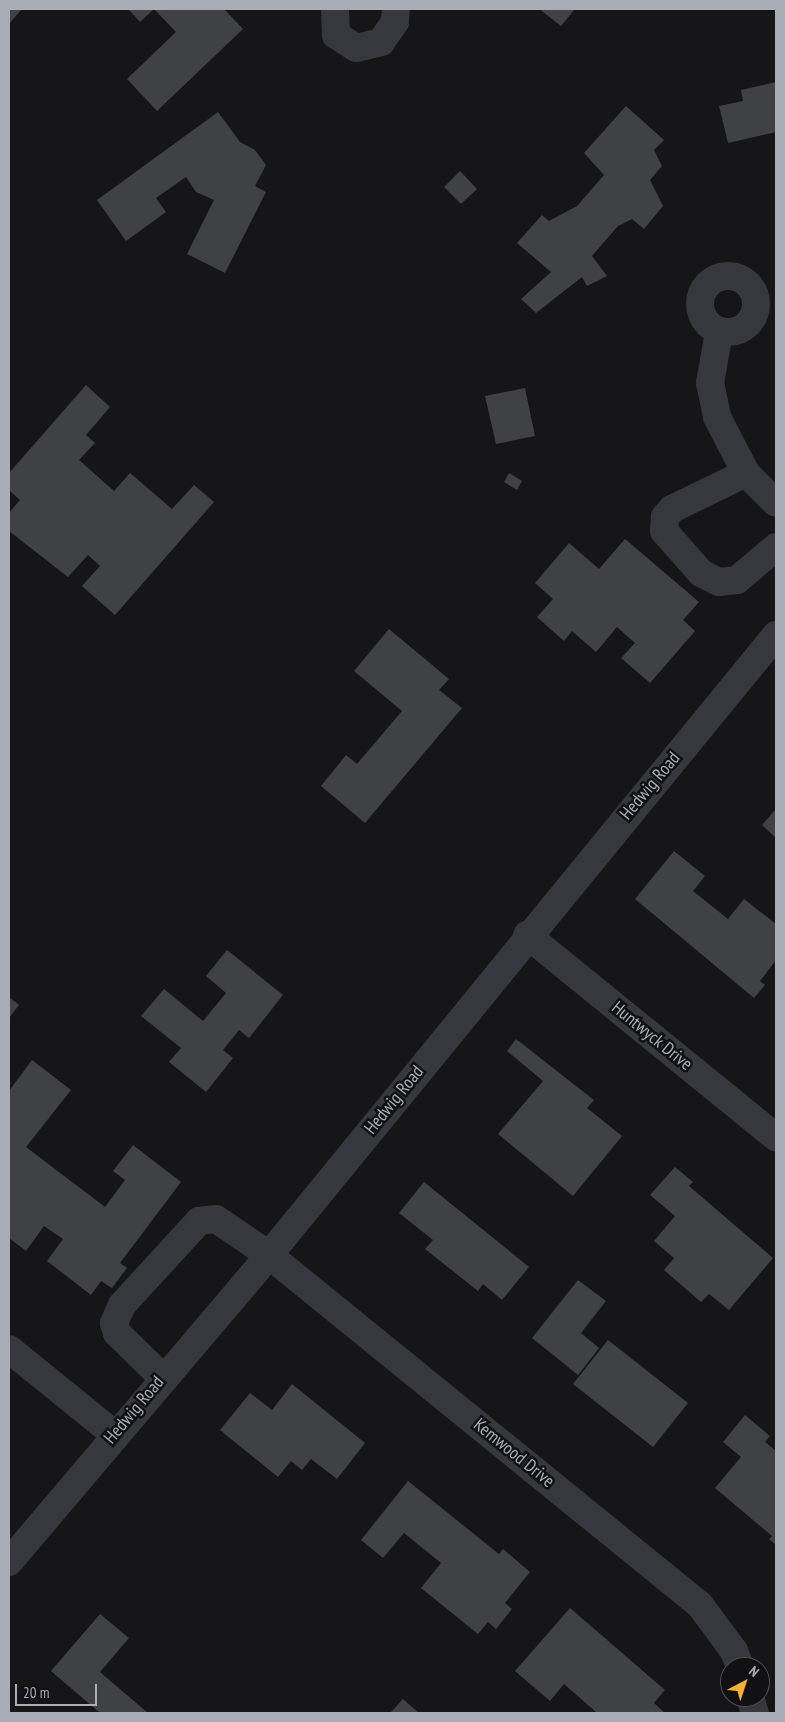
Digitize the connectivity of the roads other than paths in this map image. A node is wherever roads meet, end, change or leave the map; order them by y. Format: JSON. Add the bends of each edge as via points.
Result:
{"nodes":[{"id":1,"x":335,"y":9,"type":"edge"},
{"id":2,"x":396,"y":9,"type":"edge"},
{"id":3,"x":719,"y":332,"type":"dead end"},
{"id":4,"x":746,"y":473,"type":"junction"},
{"id":5,"x":776,"y":503,"type":"edge"},
{"id":6,"x":776,"y":547,"type":"edge"},
{"id":7,"x":776,"y":635,"type":"edge"},
{"id":8,"x":527,"y":934,"type":"junction"},
{"id":9,"x":776,"y":1137,"type":"edge"},
{"id":10,"x":269,"y":1255,"type":"junction"},
{"id":11,"x":9,"y":1349,"type":"edge"},
{"id":12,"x":162,"y":1376,"type":"junction"},
{"id":13,"x":114,"y":1434,"type":"junction"},
{"id":14,"x":9,"y":1562,"type":"edge"},
{"id":15,"x":736,"y":1657,"type":"edge"}],
"edges":[{"from":1,"to":2,"type":"street","via":[[336,35],[356,48],[381,42],[395,22]]},
{"from":3,"to":4,"type":"street","via":[[710,383],[716,418]]},
{"from":4,"to":5,"type":"street"},
{"from":4,"to":6,"type":"street","via":[[672,509],[665,516],[664,531],[701,573],[719,582],[736,580]]},
{"from":7,"to":8,"type":"street","name":"Hedwig Road"},
{"from":8,"to":9,"type":"street","name":"Huntwyck Drive"},
{"from":8,"to":10,"type":"street","name":"Hedwig Road"},
{"from":10,"to":12,"type":"street","name":"Hedwig Road"},
{"from":10,"to":12,"type":"street","name":"Kemwood Drive","via":[[231,1225],[216,1219],[199,1221],[122,1305],[114,1323],[117,1333]]},
{"from":10,"to":15,"type":"street","name":"Kemwood Drive","via":[[700,1605]]},
{"from":11,"to":13,"type":"street"},
{"from":12,"to":13,"type":"street","name":"Hedwig Road"},
{"from":13,"to":14,"type":"street","name":"Hedwig Road"}]}
